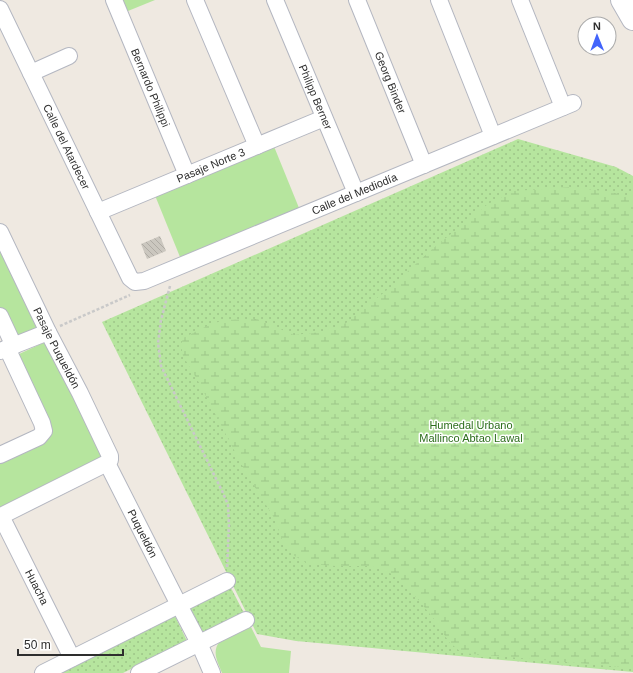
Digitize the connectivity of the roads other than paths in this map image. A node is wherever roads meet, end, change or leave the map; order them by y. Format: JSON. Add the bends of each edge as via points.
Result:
{"nodes":[{"id":1,"x":114,"y":0,"type":"edge"},
{"id":2,"x":195,"y":0,"type":"edge"},
{"id":3,"x":275,"y":0,"type":"edge"},
{"id":4,"x":357,"y":0,"type":"edge"},
{"id":5,"x":439,"y":0,"type":"edge"},
{"id":6,"x":520,"y":0,"type":"edge"},
{"id":7,"x":622,"y":0,"type":"edge"},
{"id":8,"x":0,"y":9,"type":"edge"},
{"id":9,"x":633,"y":18,"type":"edge"},
{"id":10,"x":69,"y":56,"type":"dead end"},
{"id":11,"x":31,"y":73,"type":"junction"},
{"id":12,"x":324,"y":118,"type":"junction"},
{"id":13,"x":493,"y":136,"type":"junction"},
{"id":14,"x":257,"y":146,"type":"junction"},
{"id":15,"x":424,"y":165,"type":"junction"},
{"id":16,"x":187,"y":175,"type":"junction"},
{"id":17,"x":356,"y":193,"type":"junction"},
{"id":18,"x":98,"y":212,"type":"junction"},
{"id":19,"x":0,"y":232,"type":"edge"},
{"id":20,"x":135,"y":282,"type":"joint"},
{"id":21,"x":0,"y":316,"type":"edge"},
{"id":22,"x":48,"y":332,"type":"junction"},
{"id":23,"x":7,"y":349,"type":"edge"},
{"id":24,"x":0,"y":455,"type":"edge"},
{"id":25,"x":107,"y":463,"type":"junction"},
{"id":26,"x":227,"y":581,"type":"road end"},
{"id":27,"x":179,"y":605,"type":"junction"},
{"id":28,"x":246,"y":620,"type":"dead end"},
{"id":29,"x":199,"y":643,"type":"junction"},
{"id":30,"x":72,"y":658,"type":"junction"},
{"id":31,"x":43,"y":673,"type":"edge"},
{"id":32,"x":139,"y":673,"type":"edge"},
{"id":33,"x":212,"y":673,"type":"edge"}],
"edges":[{"from":1,"to":16,"type":"street","name":"Bernardo Philippi"},
{"from":2,"to":14,"type":"street"},
{"from":3,"to":12,"type":"street","name":"Philipp Berner"},
{"from":4,"to":15,"type":"street","name":"Georg Binder"},
{"from":5,"to":13,"type":"street"},
{"from":6,"to":13,"type":"street","name":"Calle del Mediodía","via":[[568,105]]},
{"from":7,"to":9,"type":"main road"},
{"from":8,"to":11,"type":"street","name":"Calle del Atardecer"},
{"from":10,"to":11,"type":"street"},
{"from":11,"to":18,"type":"street","name":"Calle del Atardecer"},
{"from":12,"to":14,"type":"street","name":"Pasaje Norte 3"},
{"from":12,"to":17,"type":"street","name":"Philipp Berner"},
{"from":13,"to":15,"type":"street","name":"Calle del Mediodía"},
{"from":14,"to":16,"type":"street","name":"Pasaje Norte 3"},
{"from":15,"to":17,"type":"street","name":"Calle del Mediodía"},
{"from":16,"to":18,"type":"street","name":"Pasaje Norte 3"},
{"from":17,"to":20,"type":"street","name":"Calle del Mediodía","via":[[144,281]]},
{"from":18,"to":20,"type":"street","name":"Calle del Atardecer","via":[[130,278]]},
{"from":19,"to":22,"type":"street","name":"Pasaje Puqueldón"},
{"from":21,"to":23,"type":"street"},
{"from":22,"to":23,"type":"street"},
{"from":22,"to":25,"type":"street","name":"Pasaje Puqueldón","via":[[110,456]]},
{"from":23,"to":24,"type":"street","via":[[44,431],[39,437]]},
{"from":25,"to":27,"type":"street","name":"Puqueldón"},
{"from":25,"to":30,"type":"street","name":"Huacha","via":[[1,516]]},
{"from":26,"to":27,"type":"street"},
{"from":27,"to":29,"type":"street","name":"Puqueldón"},
{"from":27,"to":30,"type":"street"},
{"from":28,"to":29,"type":"street"},
{"from":29,"to":32,"type":"street"},
{"from":29,"to":33,"type":"street","name":"Puqueldón"},
{"from":30,"to":31,"type":"street"}]}
